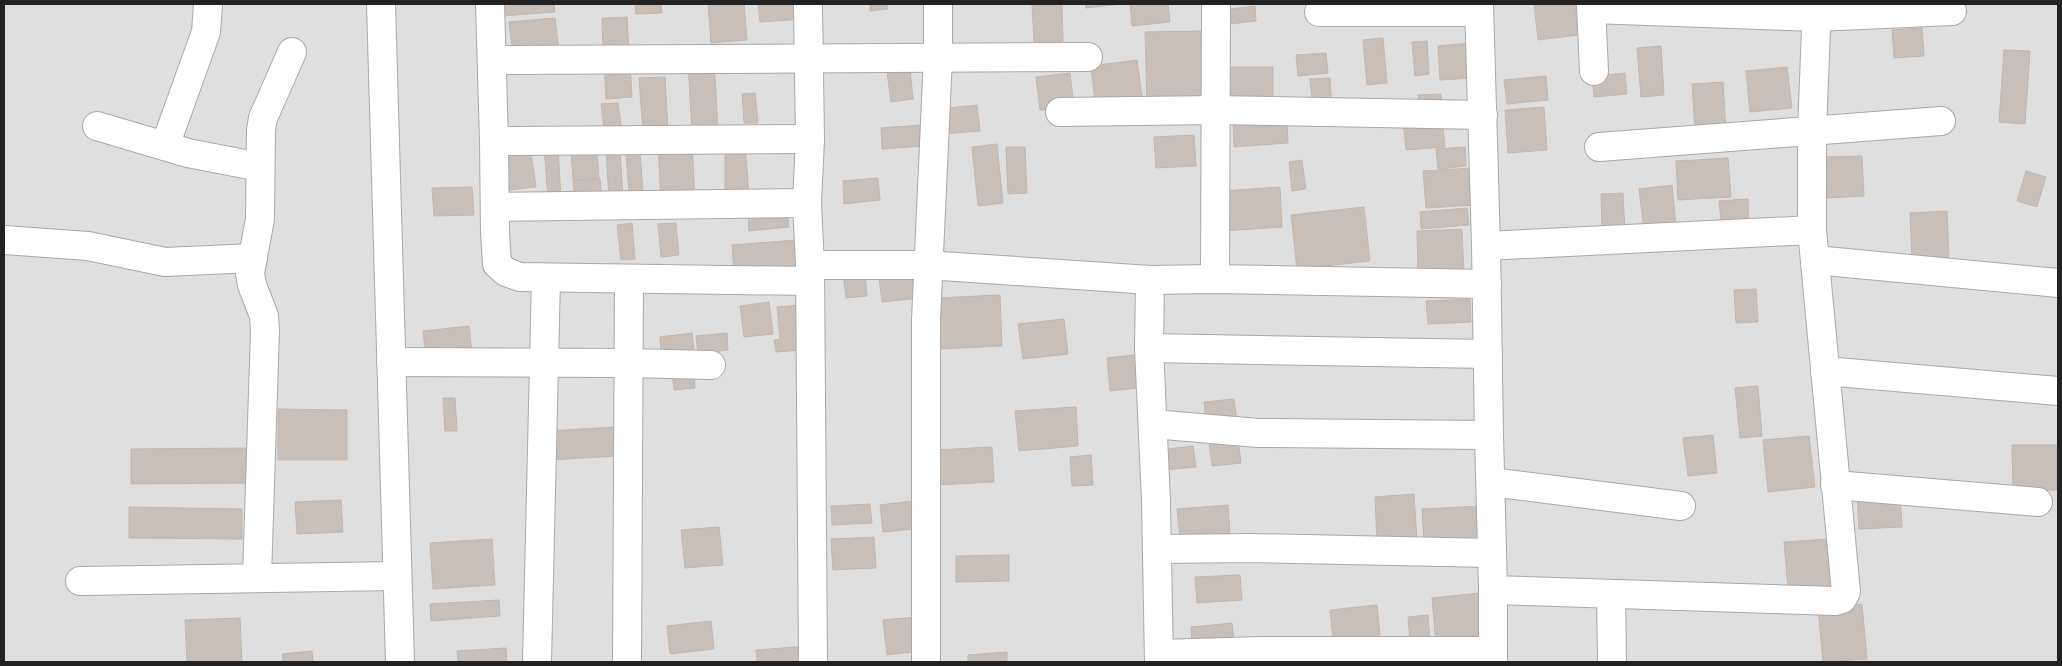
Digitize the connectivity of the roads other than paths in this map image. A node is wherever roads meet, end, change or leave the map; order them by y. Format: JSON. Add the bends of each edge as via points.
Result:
{"nodes":[{"id":1,"x":208,"y":4,"type":"edge"},
{"id":2,"x":381,"y":4,"type":"edge"},
{"id":3,"x":490,"y":4,"type":"edge"},
{"id":4,"x":808,"y":4,"type":"edge"},
{"id":5,"x":938,"y":4,"type":"edge"},
{"id":6,"x":1216,"y":4,"type":"edge"},
{"id":7,"x":1591,"y":6,"type":"edge"},
{"id":8,"x":1479,"y":8,"type":"edge"},
{"id":9,"x":1817,"y":10,"type":"edge"},
{"id":10,"x":1952,"y":11,"type":"dead end"},
{"id":11,"x":1319,"y":12,"type":"dead end"},
{"id":12,"x":292,"y":52,"type":"dead end"},
{"id":13,"x":938,"y":57,"type":"junction"},
{"id":14,"x":1088,"y":57,"type":"dead end"},
{"id":15,"x":809,"y":58,"type":"junction"},
{"id":16,"x":492,"y":60,"type":"junction"},
{"id":17,"x":1594,"y":71,"type":"dead end"},
{"id":18,"x":1216,"y":110,"type":"junction"},
{"id":19,"x":1060,"y":112,"type":"dead end"},
{"id":20,"x":1483,"y":116,"type":"junction"},
{"id":21,"x":1941,"y":120,"type":"dead end"},
{"id":22,"x":97,"y":126,"type":"dead end"},
{"id":23,"x":1812,"y":131,"type":"junction"},
{"id":24,"x":810,"y":139,"type":"junction"},
{"id":25,"x":494,"y":141,"type":"junction"},
{"id":26,"x":165,"y":146,"type":"junction"},
{"id":27,"x":1600,"y":147,"type":"dead end"},
{"id":28,"x":260,"y":167,"type":"junction"},
{"id":29,"x":807,"y":203,"type":"junction"},
{"id":30,"x":495,"y":207,"type":"junction"},
{"id":31,"x":1812,"y":230,"type":"junction"},
{"id":32,"x":4,"y":240,"type":"edge"},
{"id":33,"x":1486,"y":246,"type":"junction"},
{"id":34,"x":253,"y":258,"type":"junction"},
{"id":35,"x":1815,"y":260,"type":"junction"},
{"id":36,"x":927,"y":265,"type":"junction"},
{"id":37,"x":810,"y":273,"type":"junction"},
{"id":38,"x":546,"y":278,"type":"junction"},
{"id":39,"x":629,"y":279,"type":"junction"},
{"id":40,"x":1215,"y":279,"type":"junction"},
{"id":41,"x":1150,"y":280,"type":"junction"},
{"id":42,"x":2058,"y":283,"type":"edge"},
{"id":43,"x":1487,"y":284,"type":"junction"},
{"id":44,"x":1149,"y":348,"type":"junction"},
{"id":45,"x":1488,"y":354,"type":"junction"},
{"id":46,"x":391,"y":362,"type":"junction"},
{"id":47,"x":545,"y":363,"type":"junction"},
{"id":48,"x":629,"y":363,"type":"junction"},
{"id":49,"x":711,"y":365,"type":"dead end"},
{"id":50,"x":1825,"y":371,"type":"junction"},
{"id":51,"x":2058,"y":391,"type":"edge"},
{"id":52,"x":1153,"y":424,"type":"junction"},
{"id":53,"x":1489,"y":435,"type":"junction"},
{"id":54,"x":1491,"y":482,"type":"junction"},
{"id":55,"x":1835,"y":485,"type":"junction"},
{"id":56,"x":2038,"y":502,"type":"dead end"},
{"id":57,"x":1681,"y":506,"type":"dead end"},
{"id":58,"x":1157,"y":549,"type":"junction"},
{"id":59,"x":1492,"y":553,"type":"junction"},
{"id":60,"x":397,"y":576,"type":"junction"},
{"id":61,"x":257,"y":577,"type":"junction"},
{"id":62,"x":80,"y":581,"type":"dead end"},
{"id":63,"x":1494,"y":590,"type":"junction"},
{"id":64,"x":1611,"y":594,"type":"junction"},
{"id":65,"x":1493,"y":656,"type":"edge"},
{"id":66,"x":1159,"y":658,"type":"edge"},
{"id":67,"x":400,"y":662,"type":"edge"},
{"id":68,"x":537,"y":662,"type":"edge"},
{"id":69,"x":627,"y":662,"type":"edge"},
{"id":70,"x":813,"y":662,"type":"edge"},
{"id":71,"x":926,"y":662,"type":"edge"},
{"id":72,"x":1612,"y":662,"type":"edge"}],
"edges":[{"from":1,"to":26,"type":"street","via":[[206,32]]},
{"from":2,"to":46,"type":"street"},
{"from":3,"to":16,"type":"street"},
{"from":4,"to":15,"type":"street"},
{"from":5,"to":13,"type":"street"},
{"from":6,"to":18,"type":"street"},
{"from":7,"to":9,"type":"street"},
{"from":7,"to":17,"type":"street"},
{"from":8,"to":11,"type":"street"},
{"from":8,"to":20,"type":"street"},
{"from":9,"to":10,"type":"street"},
{"from":9,"to":23,"type":"street"},
{"from":12,"to":28,"type":"street","via":[[263,118]]},
{"from":13,"to":14,"type":"street"},
{"from":13,"to":15,"type":"street"},
{"from":13,"to":36,"type":"street"},
{"from":15,"to":16,"type":"street"},
{"from":15,"to":24,"type":"street"},
{"from":16,"to":25,"type":"street"},
{"from":18,"to":19,"type":"street"},
{"from":18,"to":20,"type":"street"},
{"from":18,"to":40,"type":"street"},
{"from":20,"to":33,"type":"street"},
{"from":21,"to":23,"type":"street"},
{"from":22,"to":26,"type":"street"},
{"from":23,"to":27,"type":"street"},
{"from":23,"to":31,"type":"street"},
{"from":24,"to":25,"type":"street"},
{"from":24,"to":29,"type":"street"},
{"from":25,"to":30,"type":"street"},
{"from":26,"to":28,"type":"street"},
{"from":28,"to":34,"type":"street","via":[[260,219]]},
{"from":29,"to":30,"type":"street"},
{"from":29,"to":37,"type":"street"},
{"from":30,"to":38,"type":"street","via":[[497,264],[506,272],[520,277]]},
{"from":31,"to":33,"type":"street"},
{"from":31,"to":35,"type":"street"},
{"from":32,"to":34,"type":"street","via":[[88,246],[165,262]]},
{"from":33,"to":43,"type":"street"},
{"from":34,"to":61,"type":"street","via":[[250,273],[264,316],[265,330]]},
{"from":35,"to":42,"type":"street"},
{"from":35,"to":50,"type":"street"},
{"from":36,"to":37,"type":"street"},
{"from":36,"to":41,"type":"street"},
{"from":36,"to":71,"type":"street"},
{"from":37,"to":39,"type":"street"},
{"from":37,"to":70,"type":"street"},
{"from":38,"to":39,"type":"street"},
{"from":38,"to":47,"type":"street"},
{"from":39,"to":48,"type":"street"},
{"from":40,"to":41,"type":"street"},
{"from":40,"to":43,"type":"street"},
{"from":41,"to":44,"type":"street"},
{"from":43,"to":45,"type":"street"},
{"from":44,"to":45,"type":"street"},
{"from":44,"to":52,"type":"street"},
{"from":45,"to":53,"type":"street"},
{"from":46,"to":47,"type":"street"},
{"from":46,"to":60,"type":"street"},
{"from":47,"to":48,"type":"street"},
{"from":47,"to":68,"type":"street"},
{"from":48,"to":49,"type":"street"},
{"from":48,"to":69,"type":"street"},
{"from":50,"to":51,"type":"street"},
{"from":50,"to":55,"type":"street"},
{"from":52,"to":53,"type":"street","via":[[1258,432]]},
{"from":52,"to":58,"type":"street"},
{"from":53,"to":54,"type":"street"},
{"from":54,"to":57,"type":"street"},
{"from":54,"to":59,"type":"street"},
{"from":55,"to":56,"type":"street"},
{"from":55,"to":64,"type":"street","via":[[1846,592],[1842,599],[1835,602]]},
{"from":58,"to":59,"type":"street"},
{"from":58,"to":66,"type":"street"},
{"from":59,"to":63,"type":"street"},
{"from":60,"to":61,"type":"street"},
{"from":60,"to":67,"type":"street"},
{"from":61,"to":62,"type":"street"},
{"from":63,"to":64,"type":"street"},
{"from":63,"to":65,"type":"street"},
{"from":64,"to":72,"type":"street"},
{"from":65,"to":66,"type":"street","via":[[1262,651]]}]}
